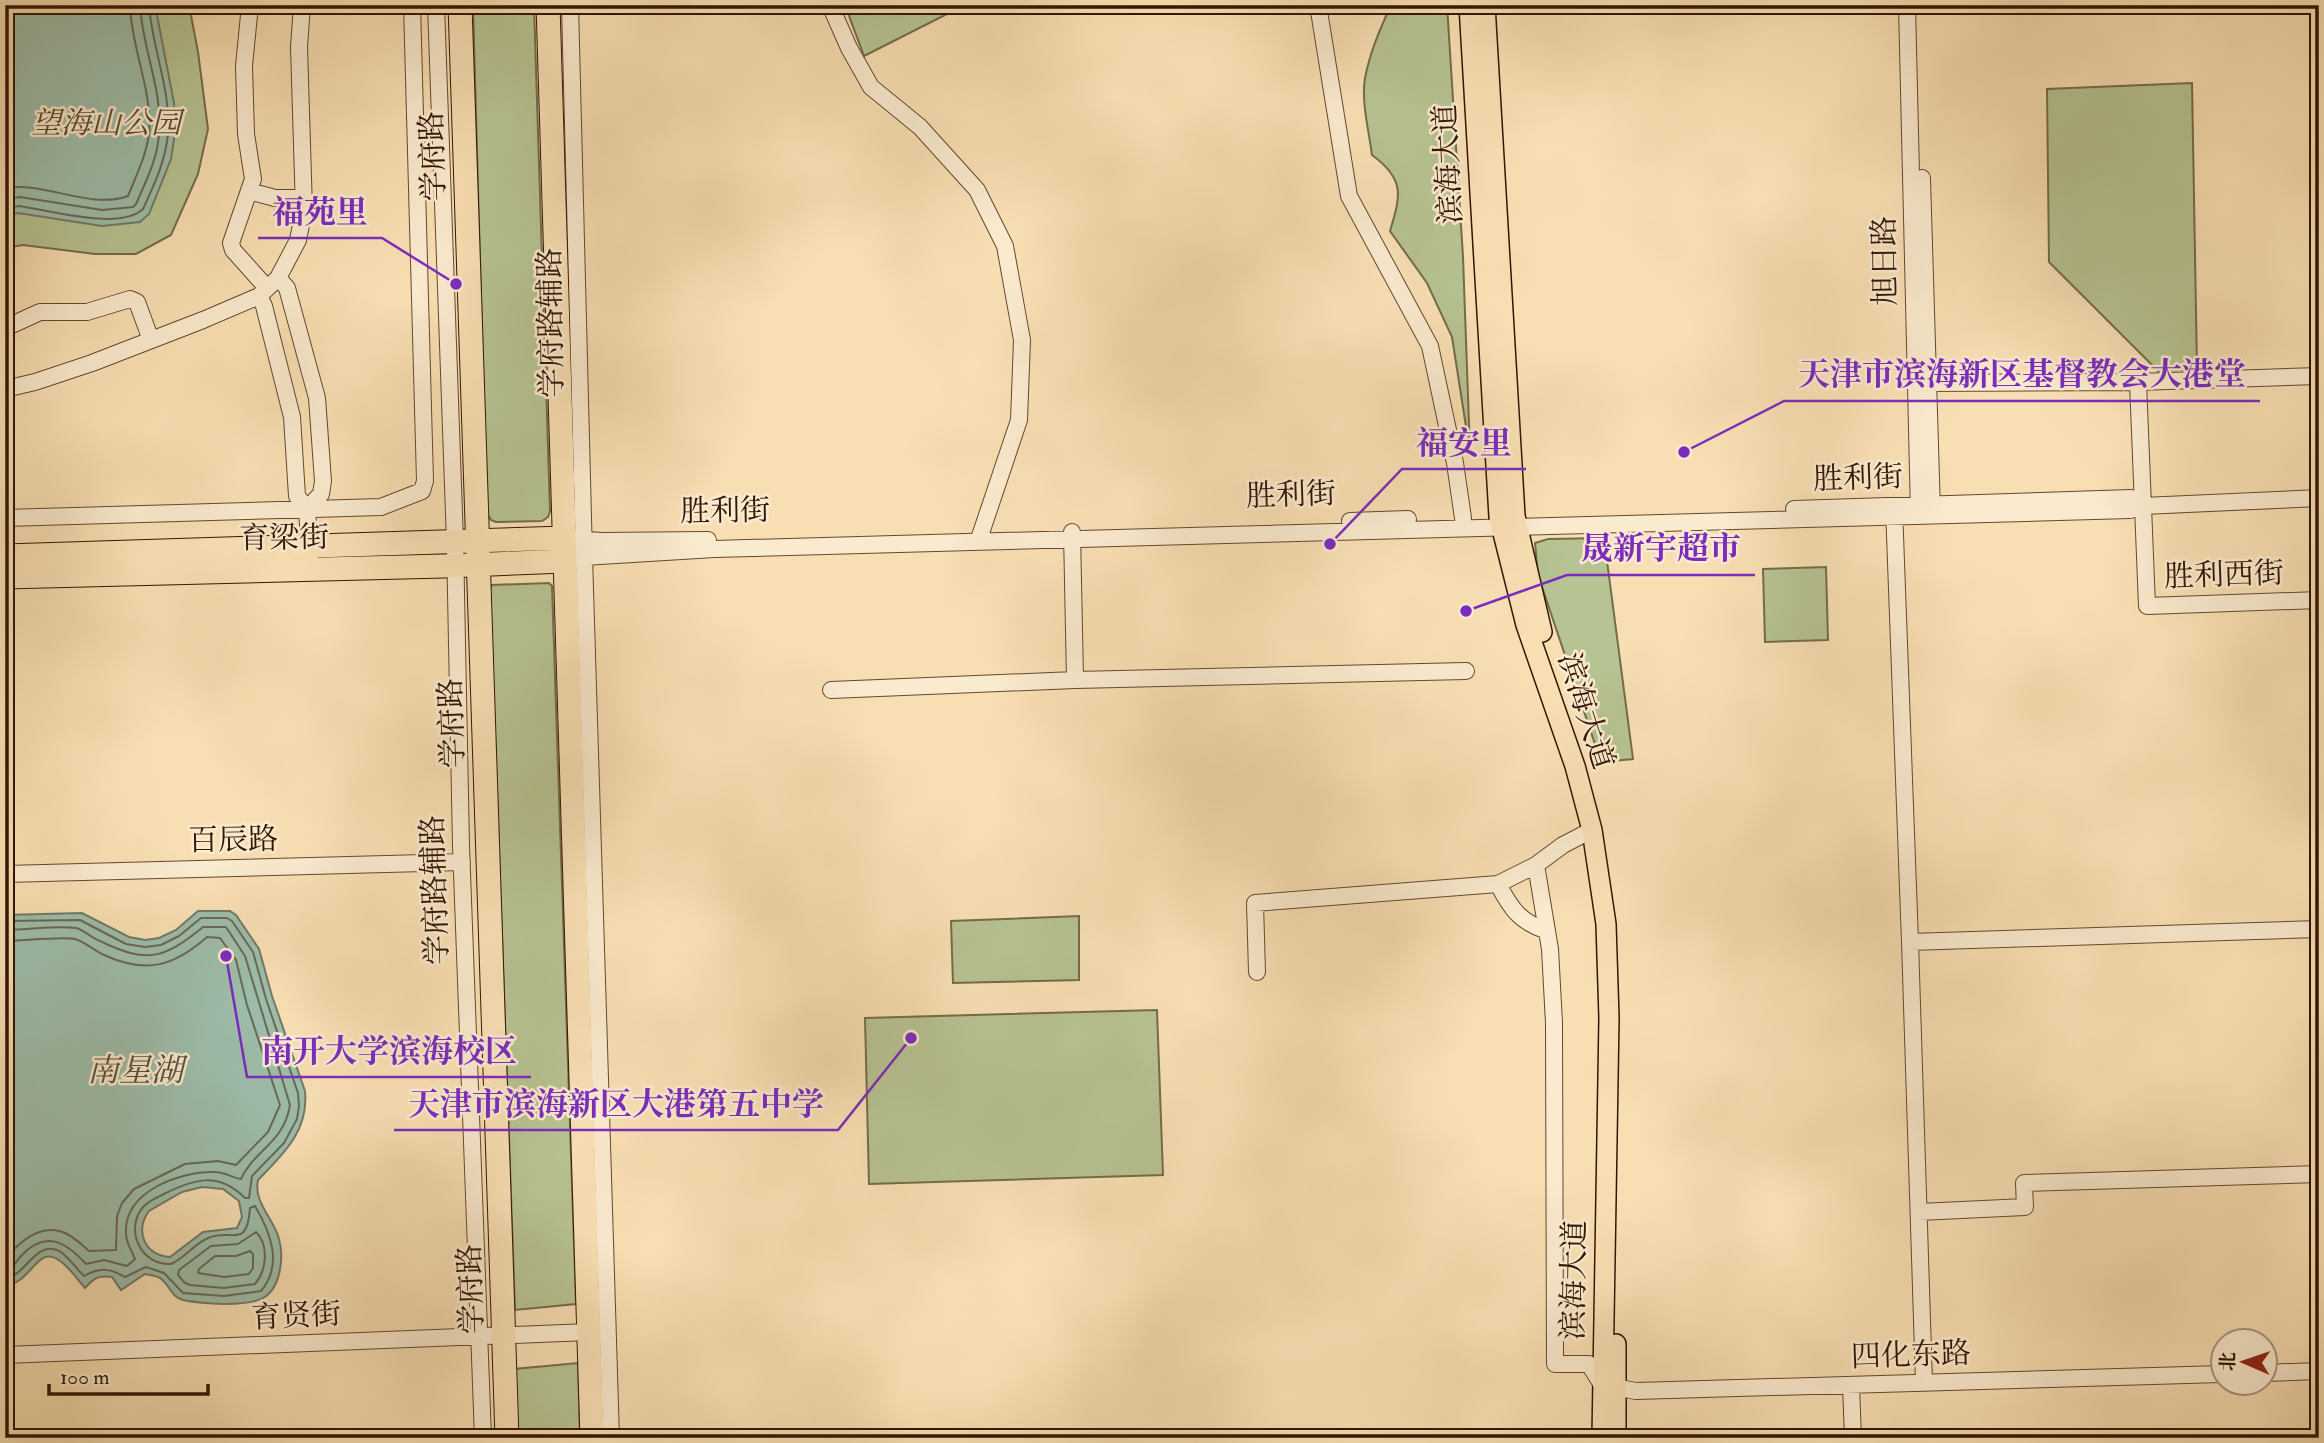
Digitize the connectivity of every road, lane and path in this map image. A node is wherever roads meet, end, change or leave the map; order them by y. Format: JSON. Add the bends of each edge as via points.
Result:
{"nodes":[{"id":1,"x":236,"y":5,"type":"edge"},
{"id":2,"x":250,"y":5,"type":"edge"},
{"id":3,"x":302,"y":5,"type":"edge"},
{"id":4,"x":412,"y":5,"type":"edge"},
{"id":5,"x":436,"y":5,"type":"edge"},
{"id":6,"x":460,"y":5,"type":"edge"},
{"id":7,"x":548,"y":5,"type":"edge"},
{"id":8,"x":570,"y":5,"type":"edge"},
{"id":9,"x":830,"y":5,"type":"edge"},
{"id":10,"x":1318,"y":5,"type":"edge"},
{"id":11,"x":1469,"y":5,"type":"edge"},
{"id":12,"x":1485,"y":5,"type":"edge"},
{"id":13,"x":1907,"y":5,"type":"edge"},
{"id":14,"x":1917,"y":5,"type":"edge"},
{"id":15,"x":247,"y":27,"type":"junction"},
{"id":16,"x":250,"y":191,"type":"junction"},
{"id":17,"x":303,"y":198,"type":"junction"},
{"id":18,"x":268,"y":287,"type":"junction"},
{"id":19,"x":5,"y":328,"type":"edge"},
{"id":20,"x":151,"y":340,"type":"junction"},
{"id":21,"x":2319,"y":376,"type":"edge"},
{"id":22,"x":2138,"y":382,"type":"junction"},
{"id":23,"x":1922,"y":383,"type":"junction"},
{"id":24,"x":5,"y":389,"type":"edge"},
{"id":25,"x":2319,"y":498,"type":"edge"},
{"id":26,"x":2143,"y":506,"type":"junction"},
{"id":27,"x":307,"y":509,"type":"junction"},
{"id":28,"x":1926,"y":510,"type":"junction"},
{"id":29,"x":1894,"y":511,"type":"junction"},
{"id":30,"x":5,"y":518,"type":"edge"},
{"id":31,"x":1463,"y":518,"type":"junction"},
{"id":32,"x":1508,"y":521,"type":"junction"},
{"id":33,"x":1072,"y":535,"type":"junction"},
{"id":34,"x":980,"y":538,"type":"junction"},
{"id":35,"x":466,"y":541,"type":"junction"},
{"id":36,"x":574,"y":549,"type":"junction"},
{"id":37,"x":5,"y":556,"type":"edge"},
{"id":38,"x":310,"y":558,"type":"junction"},
{"id":39,"x":478,"y":565,"type":"junction"},
{"id":40,"x":454,"y":566,"type":"junction"},
{"id":41,"x":5,"y":577,"type":"edge"},
{"id":42,"x":2319,"y":600,"type":"edge"},
{"id":43,"x":1466,"y":671,"type":"dead end"},
{"id":44,"x":1075,"y":680,"type":"junction"},
{"id":45,"x":831,"y":690,"type":"dead end"},
{"id":46,"x":1592,"y":830,"type":"junction"},
{"id":47,"x":462,"y":862,"type":"junction"},
{"id":48,"x":1536,"y":865,"type":"junction"},
{"id":49,"x":5,"y":874,"type":"edge"},
{"id":50,"x":1498,"y":884,"type":"junction"},
{"id":51,"x":2319,"y":929,"type":"edge"},
{"id":52,"x":1547,"y":931,"type":"junction"},
{"id":53,"x":1910,"y":942,"type":"junction"},
{"id":54,"x":1258,"y":972,"type":"dead end"},
{"id":55,"x":2319,"y":1174,"type":"edge"},
{"id":56,"x":1919,"y":1212,"type":"junction"},
{"id":57,"x":589,"y":1332,"type":"junction"},
{"id":58,"x":504,"y":1335,"type":"junction"},
{"id":59,"x":479,"y":1336,"type":"junction"},
{"id":60,"x":5,"y":1355,"type":"edge"},
{"id":61,"x":2319,"y":1371,"type":"edge"},
{"id":62,"x":2278,"y":1372,"type":"edge"},
{"id":63,"x":2208,"y":1374,"type":"edge"},
{"id":64,"x":1924,"y":1382,"type":"junction"},
{"id":65,"x":1851,"y":1385,"type":"junction"},
{"id":66,"x":1609,"y":1387,"type":"junction"},
{"id":67,"x":483,"y":1438,"type":"edge"},
{"id":68,"x":507,"y":1438,"type":"edge"},
{"id":69,"x":592,"y":1438,"type":"edge"},
{"id":70,"x":611,"y":1438,"type":"edge"},
{"id":71,"x":1602,"y":1438,"type":"edge"},
{"id":72,"x":1616,"y":1438,"type":"edge"},
{"id":73,"x":1853,"y":1438,"type":"edge"}],
"edges":[{"from":1,"to":15,"type":"street"},
{"from":2,"to":15,"type":"street"},
{"from":3,"to":17,"type":"street"},
{"from":4,"to":27,"type":"street","via":[[425,481],[422,491],[381,507]]},
{"from":5,"to":35,"type":"street","name":"学府路辅路"},
{"from":6,"to":35,"type":"highway","name":"学府路"},
{"from":7,"to":36,"type":"highway"},
{"from":8,"to":36,"type":"street","name":"学府路辅路"},
{"from":9,"to":34,"type":"street","via":[[871,87],[920,127],[977,190],[1005,246],[1022,340],[1019,420]]},
{"from":10,"to":31,"type":"street","via":[[1349,196],[1430,346]]},
{"from":11,"to":32,"type":"main road","name":"滨海大道"},
{"from":12,"to":32,"type":"main road","name":"滨海大道"},
{"from":13,"to":23,"type":"street","name":"旭日路"},
{"from":14,"to":23,"type":"street","name":"旭日路"},
{"from":15,"to":16,"type":"street","via":[[244,66],[253,179]]},
{"from":16,"to":17,"type":"street","via":[[275,198]]},
{"from":16,"to":18,"type":"street","via":[[231,243]]},
{"from":17,"to":18,"type":"street","via":[[298,240]]},
{"from":18,"to":20,"type":"street"},
{"from":18,"to":27,"type":"street","via":[[264,306],[292,417],[297,496]]},
{"from":18,"to":27,"type":"street","via":[[287,288],[317,398],[323,481],[321,494]]},
{"from":19,"to":20,"type":"street","via":[[40,312],[87,312],[130,299],[137,302]]},
{"from":20,"to":24,"type":"street"},
{"from":21,"to":22,"type":"street"},
{"from":22,"to":23,"type":"street"},
{"from":22,"to":26,"type":"street"},
{"from":23,"to":28,"type":"street","name":"旭日路"},
{"from":25,"to":26,"type":"street","name":"胜利街"},
{"from":26,"to":28,"type":"street","name":"胜利街","via":[[2130,510]]},
{"from":26,"to":42,"type":"street","name":"胜利西街","via":[[2147,606]]},
{"from":27,"to":30,"type":"street"},
{"from":27,"to":38,"type":"street"},
{"from":28,"to":29,"type":"street","name":"胜利街"},
{"from":29,"to":32,"type":"street","name":"胜利街"},
{"from":29,"to":53,"type":"street"},
{"from":31,"to":32,"type":"street","name":"胜利街"},
{"from":31,"to":33,"type":"street","name":"胜利街"},
{"from":32,"to":33,"type":"street","name":"胜利街"},
{"from":32,"to":46,"type":"main road","name":"滨海大道","via":[[1526,625]]},
{"from":32,"to":66,"type":"main road","name":"滨海大道","via":[[1605,826],[1613,879],[1622,975]]},
{"from":33,"to":34,"type":"street","name":"胜利街"},
{"from":33,"to":44,"type":"street"},
{"from":34,"to":36,"type":"street","name":"胜利街","via":[[715,549]]},
{"from":35,"to":36,"type":"highway","name":"育梁街"},
{"from":35,"to":38,"type":"highway","name":"育梁街"},
{"from":35,"to":39,"type":"highway","name":"学府路"},
{"from":35,"to":40,"type":"street","name":"学府路辅路"},
{"from":36,"to":39,"type":"highway","name":"育梁街"},
{"from":36,"to":57,"type":"highway"},
{"from":36,"to":70,"type":"street","name":"学府路辅路"},
{"from":37,"to":38,"type":"highway","name":"育梁街"},
{"from":38,"to":40,"type":"highway","name":"育梁街"},
{"from":38,"to":41,"type":"highway","name":"育梁街"},
{"from":39,"to":40,"type":"highway","name":"育梁街"},
{"from":39,"to":58,"type":"highway","name":"学府路"},
{"from":40,"to":47,"type":"street","name":"学府路辅路"},
{"from":43,"to":44,"type":"street"},
{"from":44,"to":45,"type":"street"},
{"from":46,"to":48,"type":"street"},
{"from":46,"to":66,"type":"main road","name":"滨海大道","via":[[1609,972]]},
{"from":47,"to":49,"type":"street","name":"百辰路"},
{"from":47,"to":59,"type":"street","name":"学府路辅路"},
{"from":48,"to":50,"type":"street"},
{"from":48,"to":52,"type":"street"},
{"from":50,"to":52,"type":"street","via":[[1516,914]]},
{"from":50,"to":54,"type":"street","via":[[1255,903]]},
{"from":51,"to":53,"type":"street"},
{"from":52,"to":66,"type":"street","via":[[1554,1023],[1555,1364],[1589,1364]]},
{"from":53,"to":56,"type":"street"},
{"from":55,"to":56,"type":"street","via":[[2024,1183],[2025,1207]]},
{"from":56,"to":64,"type":"street"},
{"from":57,"to":58,"type":"street","name":"育贤街"},
{"from":57,"to":69,"type":"highway"},
{"from":58,"to":59,"type":"street","name":"育贤街"},
{"from":58,"to":68,"type":"highway","name":"学府路"},
{"from":59,"to":60,"type":"street","name":"育贤街"},
{"from":59,"to":67,"type":"street","name":"学府路辅路"},
{"from":61,"to":62,"type":"street"},
{"from":63,"to":64,"type":"street","name":"四化东路"},
{"from":64,"to":65,"type":"street","name":"四化东路"},
{"from":65,"to":66,"type":"street","name":"四化东路","via":[[1636,1391]]},
{"from":65,"to":73,"type":"street"},
{"from":66,"to":71,"type":"main road","name":"滨海大道"},
{"from":66,"to":72,"type":"main road","name":"滨海大道"}]}
